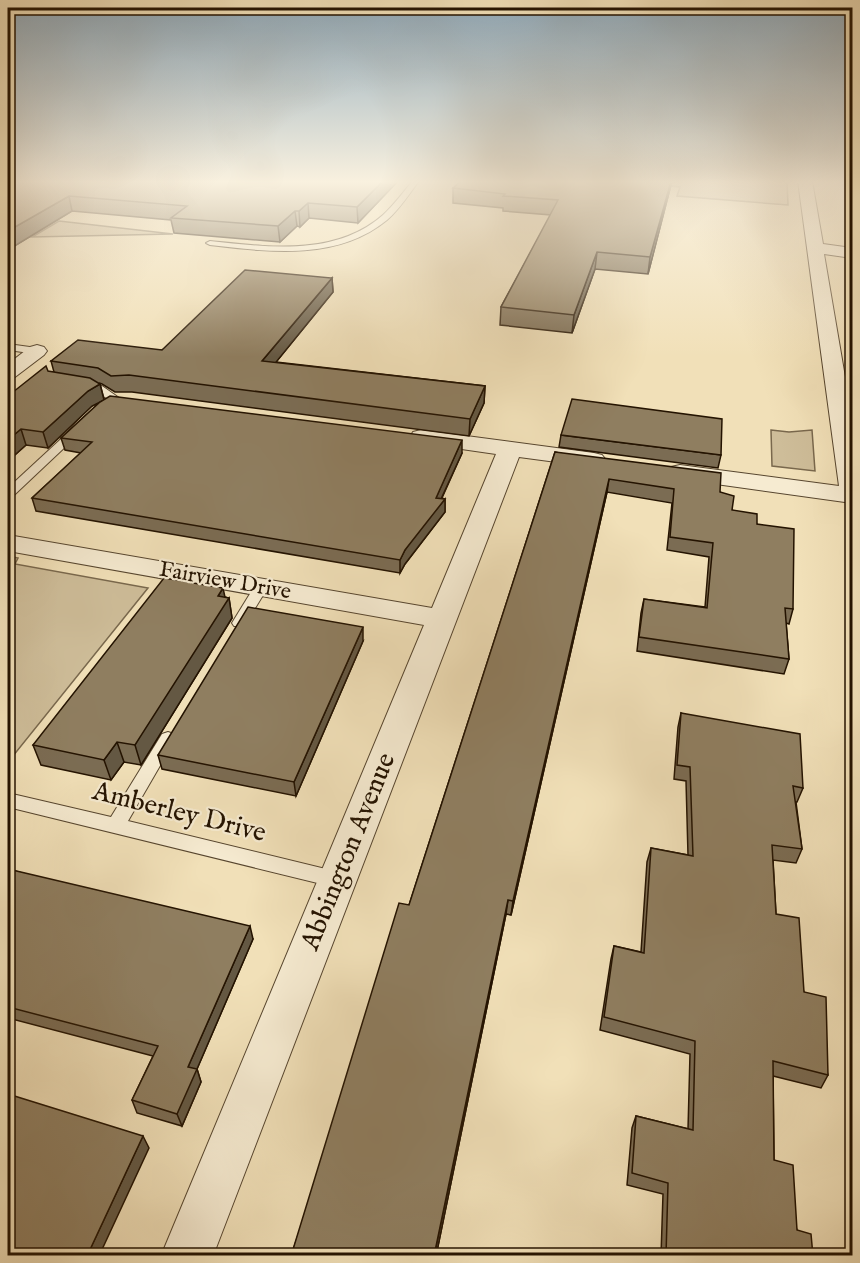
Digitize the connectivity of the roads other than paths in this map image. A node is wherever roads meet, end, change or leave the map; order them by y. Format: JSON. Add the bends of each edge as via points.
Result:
{"nodes":[{"id":1,"x":347,"y":240,"type":"edge"},
{"id":2,"x":813,"y":240,"type":"edge"},
{"id":3,"x":210,"y":243,"type":"edge"},
{"id":4,"x":815,"y":251,"type":"junction"},
{"id":5,"x":852,"y":254,"type":"edge"},
{"id":6,"x":8,"y":347,"type":"edge"},
{"id":7,"x":37,"y":351,"type":"joint"},
{"id":8,"x":8,"y":373,"type":"edge"},
{"id":9,"x":68,"y":384,"type":"edge"},
{"id":10,"x":845,"y":389,"type":"edge"},
{"id":11,"x":144,"y":401,"type":"edge"},
{"id":12,"x":109,"y":404,"type":"joint"},
{"id":13,"x":90,"y":418,"type":"edge"},
{"id":14,"x":402,"y":435,"type":"edge"},
{"id":15,"x":510,"y":449,"type":"junction"},
{"id":16,"x":614,"y":463,"type":"edge"},
{"id":17,"x":660,"y":469,"type":"edge"},
{"id":18,"x":852,"y":487,"type":"edge"},
{"id":19,"x":8,"y":494,"type":"edge"},
{"id":20,"x":852,"y":495,"type":"edge"},
{"id":21,"x":8,"y":543,"type":"edge"},
{"id":22,"x":261,"y":587,"type":"junction"},
{"id":23,"x":442,"y":619,"type":"junction"},
{"id":24,"x":230,"y":637,"type":"edge"},
{"id":25,"x":175,"y":728,"type":"edge"},
{"id":26,"x":8,"y":800,"type":"edge"},
{"id":27,"x":116,"y":825,"type":"junction"},
{"id":28,"x":338,"y":880,"type":"junction"},
{"id":29,"x":187,"y":1256,"type":"edge"}],
"edges":[{"from":1,"to":3,"type":"lane","via":[[291,251]]},
{"from":2,"to":4,"type":"street"},
{"from":4,"to":5,"type":"street"},
{"from":4,"to":10,"type":"street"},
{"from":6,"to":7,"type":"lane"},
{"from":7,"to":8,"type":"street"},
{"from":9,"to":12,"type":"lane","via":[[98,388]]},
{"from":10,"to":18,"type":"street"},
{"from":11,"to":12,"type":"street"},
{"from":13,"to":19,"type":"lane"},
{"from":14,"to":15,"type":"street"},
{"from":15,"to":16,"type":"street"},
{"from":15,"to":23,"type":"street","name":"Abbington Avenue"},
{"from":17,"to":20,"type":"street"},
{"from":21,"to":22,"type":"street","name":"Fairview Drive"},
{"from":22,"to":23,"type":"street","name":"Fairview Drive"},
{"from":22,"to":24,"type":"lane"},
{"from":23,"to":28,"type":"street","name":"Abbington Avenue"},
{"from":25,"to":27,"type":"lane"},
{"from":26,"to":27,"type":"lane","name":"Amberley Drive"},
{"from":27,"to":28,"type":"lane","name":"Amberley Drive"},
{"from":28,"to":29,"type":"street","name":"Abbington Avenue"}]}
